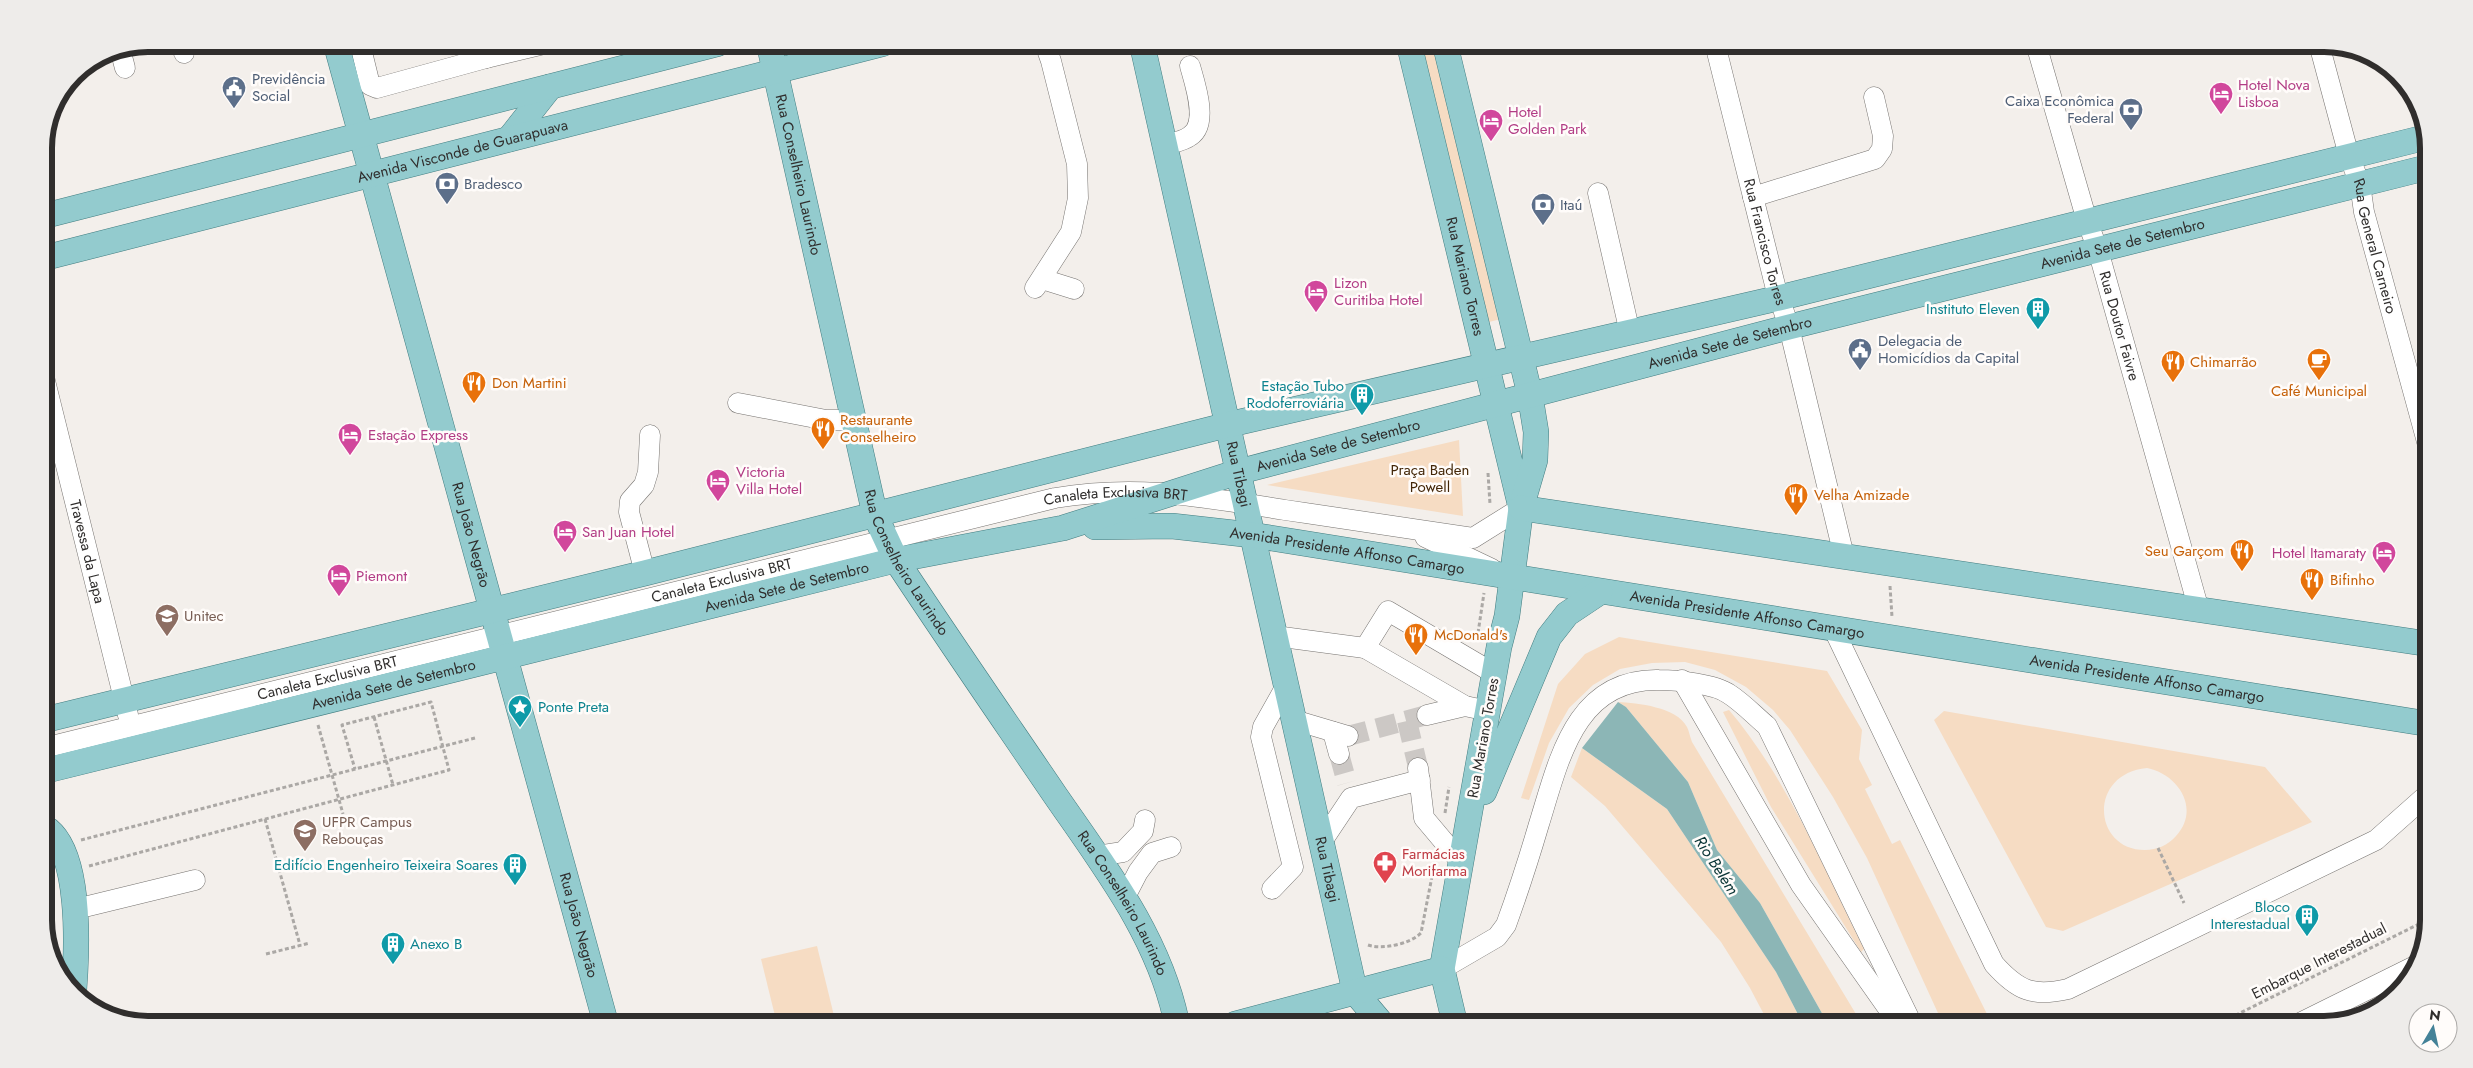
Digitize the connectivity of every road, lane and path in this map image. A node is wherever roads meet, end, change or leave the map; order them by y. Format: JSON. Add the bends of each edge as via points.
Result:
{"nodes":[{"id":1,"x":1411,"y":52,"type":"edge"},
{"id":2,"x":1447,"y":52,"type":"edge"},
{"id":3,"x":1717,"y":52,"type":"edge"},
{"id":4,"x":2038,"y":52,"type":"edge"},
{"id":5,"x":2321,"y":52,"type":"edge"},
{"id":6,"x":338,"y":53,"type":"edge"},
{"id":7,"x":362,"y":53,"type":"edge"},
{"id":8,"x":479,"y":53,"type":"edge"},
{"id":9,"x":683,"y":53,"type":"edge"},
{"id":10,"x":771,"y":53,"type":"edge"},
{"id":11,"x":848,"y":53,"type":"edge"},
{"id":12,"x":1048,"y":53,"type":"edge"},
{"id":13,"x":1144,"y":53,"type":"edge"},
{"id":14,"x":1190,"y":66,"type":"dead end"},
{"id":15,"x":775,"y":71,"type":"junction"},
{"id":16,"x":550,"y":87,"type":"junction"},
{"id":17,"x":1874,"y":97,"type":"dead end"},
{"id":18,"x":361,"y":135,"type":"junction"},
{"id":19,"x":509,"y":139,"type":"junction"},
{"id":20,"x":2420,"y":139,"type":"edge"},
{"id":21,"x":1164,"y":145,"type":"junction"},
{"id":22,"x":2349,"y":156,"type":"junction"},
{"id":23,"x":2420,"y":169,"type":"edge"},
{"id":24,"x":372,"y":174,"type":"junction"},
{"id":25,"x":2360,"y":184,"type":"junction"},
{"id":26,"x":1598,"y":193,"type":"dead end"},
{"id":27,"x":1753,"y":197,"type":"junction"},
{"id":28,"x":53,"y":214,"type":"edge"},
{"id":29,"x":2087,"y":221,"type":"junction"},
{"id":30,"x":2098,"y":250,"type":"junction"},
{"id":31,"x":53,"y":256,"type":"edge"},
{"id":32,"x":1074,"y":289,"type":"dead end"},
{"id":33,"x":1778,"y":298,"type":"junction"},
{"id":34,"x":1788,"y":327,"type":"junction"},
{"id":35,"x":1630,"y":333,"type":"junction"},
{"id":36,"x":1521,"y":358,"type":"junction"},
{"id":37,"x":1479,"y":367,"type":"junction"},
{"id":38,"x":1530,"y":395,"type":"junction"},
{"id":39,"x":738,"y":403,"type":"dead end"},
{"id":40,"x":1497,"y":404,"type":"junction"},
{"id":41,"x":53,"y":414,"type":"edge"},
{"id":42,"x":2420,"y":416,"type":"edge"},
{"id":43,"x":854,"y":420,"type":"junction"},
{"id":44,"x":1228,"y":425,"type":"junction"},
{"id":45,"x":650,"y":435,"type":"dead end"},
{"id":46,"x":1487,"y":469,"type":"dead end"},
{"id":47,"x":1238,"y":472,"type":"junction"},
{"id":48,"x":1176,"y":493,"type":"junction"},
{"id":49,"x":1244,"y":502,"type":"junction"},
{"id":50,"x":1521,"y":508,"type":"junction"},
{"id":51,"x":875,"y":515,"type":"junction"},
{"id":52,"x":1491,"y":527,"type":"junction"},
{"id":53,"x":1063,"y":528,"type":"junction"},
{"id":54,"x":1406,"y":528,"type":"junction"},
{"id":55,"x":1252,"y":535,"type":"junction"},
{"id":56,"x":891,"y":550,"type":"junction"},
{"id":57,"x":1844,"y":556,"type":"junction"},
{"id":58,"x":1888,"y":563,"type":"junction"},
{"id":59,"x":645,"y":573,"type":"junction"},
{"id":60,"x":1512,"y":578,"type":"junction"},
{"id":61,"x":1485,"y":585,"type":"dead end"},
{"id":62,"x":1600,"y":592,"type":"junction"},
{"id":63,"x":2199,"y":610,"type":"junction"},
{"id":64,"x":492,"y":611,"type":"junction"},
{"id":65,"x":1834,"y":630,"type":"junction"},
{"id":66,"x":1275,"y":636,"type":"junction"},
{"id":67,"x":1894,"y":639,"type":"junction"},
{"id":68,"x":2420,"y":643,"type":"edge"},
{"id":69,"x":502,"y":646,"type":"junction"},
{"id":70,"x":1365,"y":648,"type":"junction"},
{"id":71,"x":1474,"y":661,"type":"junction"},
{"id":72,"x":1495,"y":674,"type":"junction"},
{"id":73,"x":1682,"y":680,"type":"junction"},
{"id":74,"x":1286,"y":686,"type":"junction"},
{"id":75,"x":124,"y":700,"type":"junction"},
{"id":76,"x":1477,"y":708,"type":"junction"},
{"id":77,"x":1427,"y":715,"type":"tunnel mouth"},
{"id":78,"x":374,"y":717,"type":"junction"},
{"id":79,"x":53,"y":718,"type":"edge"},
{"id":80,"x":1294,"y":720,"type":"junction"},
{"id":81,"x":2420,"y":723,"type":"edge"},
{"id":82,"x":318,"y":725,"type":"dead end"},
{"id":83,"x":130,"y":726,"type":"junction"},
{"id":84,"x":475,"y":738,"type":"dead end"},
{"id":85,"x":53,"y":746,"type":"edge"},
{"id":86,"x":442,"y":747,"type":"junction"},
{"id":87,"x":1339,"y":754,"type":"tunnel mouth"},
{"id":88,"x":387,"y":761,"type":"junction"},
{"id":89,"x":53,"y":769,"type":"edge"},
{"id":90,"x":355,"y":770,"type":"junction"},
{"id":91,"x":332,"y":776,"type":"junction"},
{"id":92,"x":1451,"y":780,"type":"dead end"},
{"id":93,"x":394,"y":785,"type":"junction"},
{"id":94,"x":339,"y":800,"type":"junction"},
{"id":95,"x":2420,"y":801,"type":"edge"},
{"id":96,"x":343,"y":814,"type":"dead end"},
{"id":97,"x":265,"y":819,"type":"junction"},
{"id":98,"x":1145,"y":820,"type":"dead end"},
{"id":99,"x":53,"y":835,"type":"edge"},
{"id":100,"x":1440,"y":836,"type":"junction"},
{"id":101,"x":83,"y":839,"type":"dead end"},
{"id":102,"x":1321,"y":843,"type":"junction"},
{"id":103,"x":1171,"y":847,"type":"dead end"},
{"id":104,"x":2158,"y":848,"type":"dead end"},
{"id":105,"x":1463,"y":852,"type":"junction"},
{"id":106,"x":1097,"y":856,"type":"junction"},
{"id":107,"x":90,"y":865,"type":"dead end"},
{"id":108,"x":195,"y":880,"type":"dead end"},
{"id":109,"x":1272,"y":889,"type":"dead end"},
{"id":110,"x":1124,"y":899,"type":"junction"},
{"id":111,"x":2184,"y":903,"type":"dead end"},
{"id":112,"x":76,"y":910,"type":"junction"},
{"id":113,"x":2420,"y":923,"type":"edge"},
{"id":114,"x":310,"y":943,"type":"dead end"},
{"id":115,"x":300,"y":945,"type":"junction"},
{"id":116,"x":1368,"y":945,"type":"dead end"},
{"id":117,"x":266,"y":954,"type":"dead end"},
{"id":118,"x":1442,"y":969,"type":"junction"},
{"id":119,"x":2406,"y":971,"type":"edge"},
{"id":120,"x":75,"y":981,"type":"edge"},
{"id":121,"x":1355,"y":992,"type":"junction"},
{"id":122,"x":604,"y":1016,"type":"edge"},
{"id":123,"x":1174,"y":1016,"type":"edge"},
{"id":124,"x":1268,"y":1016,"type":"edge"},
{"id":125,"x":1375,"y":1016,"type":"edge"},
{"id":126,"x":1453,"y":1016,"type":"edge"},
{"id":127,"x":1893,"y":1016,"type":"edge"},
{"id":128,"x":1908,"y":1016,"type":"edge"},
{"id":129,"x":2234,"y":1016,"type":"edge"},
{"id":130,"x":2314,"y":1016,"type":"edge"}],
"edges":[{"from":1,"to":37,"type":"main road","name":"Rua Mariano Torres"},
{"from":2,"to":36,"type":"main road","name":"Rua Mariano Torres"},
{"from":3,"to":27,"type":"street","name":"Rua Francisco Torres"},
{"from":4,"to":29,"type":"street","name":"Rua Doutor Faivre"},
{"from":5,"to":22,"type":"street","name":"Rua General Carneiro"},
{"from":6,"to":18,"type":"main road","name":"Rua João Negrão"},
{"from":7,"to":8,"type":"street","via":[[370,85],[377,88]]},
{"from":9,"to":16,"type":"main road"},
{"from":10,"to":15,"type":"main road","name":"Rua Conselheiro Laurindo"},
{"from":11,"to":15,"type":"main road","name":"Avenida Visconde de Guarapuava"},
{"from":12,"to":32,"type":"street","via":[[1077,164],[1076,213],[1065,258],[1039,284]]},
{"from":13,"to":21,"type":"main road","name":"Rua Tibagi"},
{"from":14,"to":21,"type":"street","via":[[1200,105],[1199,127],[1190,136]]},
{"from":15,"to":19,"type":"main road","name":"Avenida Visconde de Guarapuava"},
{"from":15,"to":43,"type":"main road","name":"Rua Conselheiro Laurindo"},
{"from":16,"to":18,"type":"main road"},
{"from":16,"to":19,"type":"main road"},
{"from":17,"to":27,"type":"street","via":[[1883,136],[1882,149],[1875,159]]},
{"from":18,"to":24,"type":"main road","name":"Rua João Negrão"},
{"from":18,"to":28,"type":"main road"},
{"from":19,"to":24,"type":"main road","name":"Avenida Visconde de Guarapuava"},
{"from":20,"to":22,"type":"main road","name":"Avenida Sete de Setembro"},
{"from":21,"to":44,"type":"main road","name":"Rua Tibagi"},
{"from":22,"to":25,"type":"street","name":"Rua General Carneiro"},
{"from":22,"to":29,"type":"main road","name":"Avenida Sete de Setembro"},
{"from":23,"to":25,"type":"main road","name":"Avenida Sete de Setembro"},
{"from":24,"to":31,"type":"main road","name":"Avenida Visconde de Guarapuava"},
{"from":24,"to":64,"type":"main road","name":"Rua João Negrão"},
{"from":25,"to":30,"type":"main road","name":"Avenida Sete de Setembro"},
{"from":25,"to":42,"type":"street","name":"Rua General Carneiro","via":[[2364,212]]},
{"from":26,"to":35,"type":"street"},
{"from":27,"to":33,"type":"street","name":"Rua Francisco Torres"},
{"from":29,"to":30,"type":"street","name":"Rua Doutor Faivre"},
{"from":29,"to":33,"type":"main road","name":"Avenida Sete de Setembro"},
{"from":30,"to":34,"type":"main road","name":"Avenida Sete de Setembro"},
{"from":30,"to":63,"type":"street","name":"Rua Doutor Faivre"},
{"from":33,"to":34,"type":"street","name":"Rua Francisco Torres"},
{"from":33,"to":35,"type":"main road","name":"Avenida Sete de Setembro"},
{"from":34,"to":38,"type":"main road","name":"Avenida Sete de Setembro"},
{"from":34,"to":57,"type":"street","name":"Rua Francisco Torres"},
{"from":35,"to":36,"type":"main road","name":"Avenida Sete de Setembro"},
{"from":36,"to":37,"type":"main road","name":"Avenida Sete de Setembro"},
{"from":36,"to":38,"type":"main road","name":"Rua Mariano Torres"},
{"from":37,"to":40,"type":"main road","name":"Rua Mariano Torres"},
{"from":37,"to":44,"type":"main road","name":"Avenida Sete de Setembro"},
{"from":38,"to":40,"type":"main road","name":"Avenida Sete de Setembro"},
{"from":38,"to":50,"type":"main road","name":"Rua Mariano Torres","via":[[1536,432],[1535,460]]},
{"from":39,"to":43,"type":"street","via":[[826,420]]},
{"from":40,"to":47,"type":"main road","name":"Avenida Sete de Setembro"},
{"from":40,"to":50,"type":"main road","name":"Rua Mariano Torres"},
{"from":41,"to":75,"type":"street","name":"Travessa da Lapa"},
{"from":43,"to":51,"type":"main road","name":"Rua Conselheiro Laurindo"},
{"from":44,"to":47,"type":"main road","name":"Rua Tibagi"},
{"from":44,"to":51,"type":"main road","name":"Avenida Sete de Setembro"},
{"from":45,"to":59,"type":"street","via":[[648,472],[644,485],[630,501]]},
{"from":46,"to":52,"type":"path"},
{"from":47,"to":48,"type":"main road","name":"Avenida Sete de Setembro"},
{"from":47,"to":49,"type":"main road","name":"Rua Tibagi"},
{"from":48,"to":49,"type":"street","name":"Canaleta Exclusiva BRT"},
{"from":48,"to":53,"type":"main road","name":"Avenida Sete de Setembro"},
{"from":48,"to":56,"type":"street","name":"Canaleta Exclusiva BRT","via":[[1111,491],[1055,498]]},
{"from":49,"to":54,"type":"street","name":"Canaleta Exclusiva BRT"},
{"from":49,"to":55,"type":"main road","name":"Rua Tibagi"},
{"from":50,"to":52,"type":"street","name":"Canaleta Exclusiva BRT"},
{"from":50,"to":57,"type":"main road"},
{"from":50,"to":60,"type":"main road","name":"Rua Mariano Torres"},
{"from":51,"to":56,"type":"main road","name":"Rua Conselheiro Laurindo"},
{"from":51,"to":59,"type":"main road","name":"Avenida Sete de Setembro"},
{"from":52,"to":54,"type":"street","name":"Canaleta Exclusiva BRT","via":[[1473,538]]},
{"from":53,"to":55,"type":"main road","name":"Avenida Presidente Affonso Camargo","via":[[1172,526]]},
{"from":53,"to":56,"type":"main road","name":"Avenida Sete de Setembro"},
{"from":54,"to":60,"type":"street","name":"Canaleta Exclusiva BRT"},
{"from":55,"to":60,"type":"main road","name":"Avenida Presidente Affonso Camargo"},
{"from":55,"to":66,"type":"main road","name":"Rua Tibagi"},
{"from":56,"to":69,"type":"main road","name":"Avenida Sete de Setembro"},
{"from":56,"to":106,"type":"main road","name":"Rua Conselheiro Laurindo"},
{"from":57,"to":58,"type":"main road"},
{"from":58,"to":63,"type":"main road"},
{"from":58,"to":67,"type":"path"},
{"from":59,"to":64,"type":"main road","name":"Avenida Sete de Setembro"},
{"from":60,"to":62,"type":"main road","name":"Avenida Presidente Affonso Camargo"},
{"from":60,"to":72,"type":"main road","name":"Rua Mariano Torres"},
{"from":61,"to":71,"type":"path"},
{"from":62,"to":65,"type":"main road","name":"Avenida Presidente Affonso Camargo"},
{"from":62,"to":105,"type":"main road","via":[[1567,614],[1548,637]]},
{"from":63,"to":68,"type":"main road"},
{"from":64,"to":69,"type":"main road","name":"Rua João Negrão"},
{"from":64,"to":75,"type":"main road","name":"Avenida Sete de Setembro"},
{"from":65,"to":67,"type":"main road","name":"Avenida Presidente Affonso Camargo"},
{"from":65,"to":95,"type":"street","via":[[1994,964],[2010,982],[2031,991],[2049,993],[2068,989],[2376,840]]},
{"from":66,"to":70,"type":"street"},
{"from":66,"to":74,"type":"main road","name":"Rua Tibagi"},
{"from":67,"to":81,"type":"main road","name":"Avenida Presidente Affonso Camargo"},
{"from":69,"to":83,"type":"street","name":"Canaleta Exclusiva BRT"},
{"from":69,"to":89,"type":"main road","name":"Avenida Sete de Setembro"},
{"from":69,"to":122,"type":"main road","name":"Rua João Negrão"},
{"from":70,"to":71,"type":"street","via":[[1388,611]]},
{"from":70,"to":76,"type":"street"},
{"from":71,"to":72,"type":"street"},
{"from":72,"to":76,"type":"main road","name":"Rua Mariano Torres"},
{"from":73,"to":118,"type":"street","via":[[1630,682],[1598,699],[1585,713],[1566,741],[1506,925],[1497,937]]},
{"from":73,"to":127,"type":"street","via":[[1801,885]]},
{"from":73,"to":128,"type":"street","via":[[1728,693],[1767,726]]},
{"from":74,"to":80,"type":"main road","name":"Rua Tibagi"},
{"from":74,"to":109,"type":"street","via":[[1263,727],[1261,737],[1293,867]]},
{"from":75,"to":79,"type":"main road","name":"Avenida Sete de Setembro"},
{"from":75,"to":83,"type":"street","name":"Travessa da Lapa"},
{"from":76,"to":77,"type":"street"},
{"from":76,"to":105,"type":"main road","name":"Rua Mariano Torres"},
{"from":78,"to":86,"type":"path","via":[[431,702]]},
{"from":78,"to":88,"type":"path"},
{"from":78,"to":90,"type":"path","via":[[342,725]]},
{"from":80,"to":87,"type":"street","via":[[1341,734]]},
{"from":80,"to":102,"type":"main road","name":"Rua Tibagi"},
{"from":82,"to":91,"type":"path"},
{"from":83,"to":85,"type":"street","name":"Canaleta Exclusiva BRT"},
{"from":84,"to":86,"type":"path"},
{"from":86,"to":88,"type":"path"},
{"from":86,"to":93,"type":"path","via":[[449,770]]},
{"from":88,"to":90,"type":"path"},
{"from":88,"to":93,"type":"path"},
{"from":90,"to":91,"type":"path"},
{"from":91,"to":94,"type":"path"},
{"from":91,"to":101,"type":"path"},
{"from":92,"to":100,"type":"path"},
{"from":93,"to":94,"type":"path"},
{"from":94,"to":96,"type":"path"},
{"from":94,"to":97,"type":"path"},
{"from":97,"to":107,"type":"path"},
{"from":97,"to":115,"type":"path"},
{"from":98,"to":106,"type":"street","via":[[1143,831],[1123,852]]},
{"from":99,"to":112,"type":"main road","via":[[60,841]]},
{"from":100,"to":102,"type":"street","via":[[1424,818],[1419,773],[1349,790]]},
{"from":100,"to":105,"type":"street"},
{"from":100,"to":116,"type":"path","via":[[1421,933],[1415,939],[1386,946],[1376,948]]},
{"from":102,"to":121,"type":"main road","name":"Rua Tibagi"},
{"from":103,"to":110,"type":"street","via":[[1152,852]]},
{"from":104,"to":111,"type":"path"},
{"from":105,"to":118,"type":"main road","name":"Rua Mariano Torres"},
{"from":106,"to":110,"type":"main road","name":"Rua Conselheiro Laurindo"},
{"from":108,"to":112,"type":"street"},
{"from":110,"to":123,"type":"main road","name":"Rua Conselheiro Laurindo","via":[[1153,950]]},
{"from":112,"to":120,"type":"main road"},
{"from":113,"to":129,"type":"path","name":"Embarque Interestadual"},
{"from":114,"to":115,"type":"path"},
{"from":115,"to":117,"type":"path"},
{"from":118,"to":121,"type":"main road"},
{"from":118,"to":126,"type":"main road"},
{"from":119,"to":130,"type":"street"},
{"from":121,"to":124,"type":"main road"},
{"from":121,"to":125,"type":"main road"}]}
